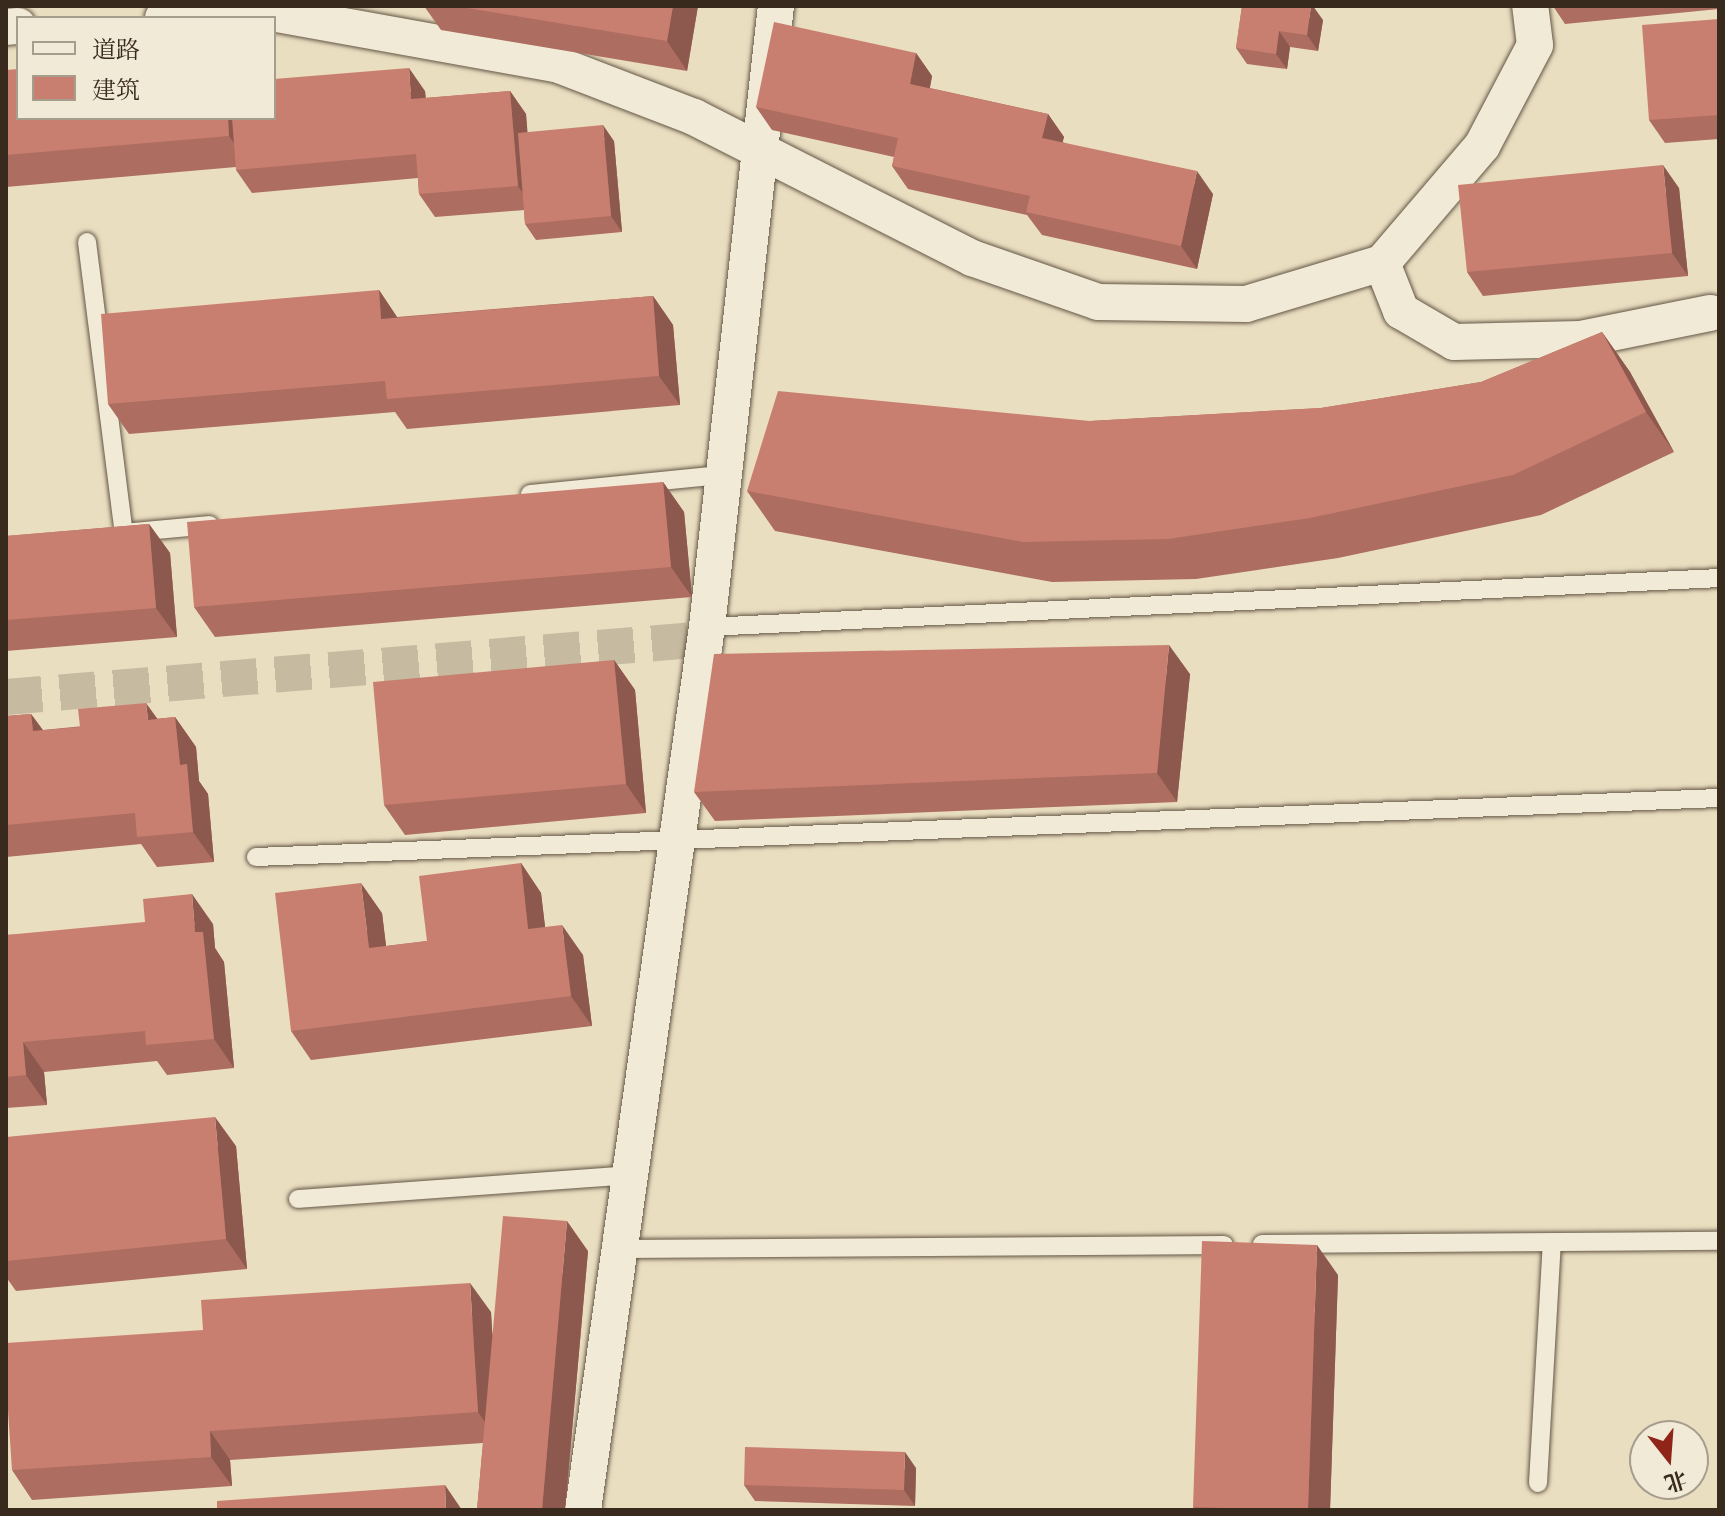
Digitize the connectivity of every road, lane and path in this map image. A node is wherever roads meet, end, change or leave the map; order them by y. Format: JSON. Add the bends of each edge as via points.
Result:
{"nodes":[{"id":1,"x":776,"y":6,"type":"edge"},
{"id":2,"x":1530,"y":6,"type":"edge"},
{"id":3,"x":197,"y":16,"type":"edge"},
{"id":4,"x":758,"y":148,"type":"junction"},
{"id":5,"x":87,"y":242,"type":"dead end"},
{"id":6,"x":1382,"y":263,"type":"junction"},
{"id":7,"x":1710,"y":313,"type":"dead end"},
{"id":8,"x":722,"y":475,"type":"junction"},
{"id":9,"x":502,"y":496,"type":"edge"},
{"id":10,"x":235,"y":522,"type":"edge"},
{"id":11,"x":1719,"y":578,"type":"edge"},
{"id":12,"x":707,"y":627,"type":"junction"},
{"id":13,"x":1719,"y":798,"type":"edge"},
{"id":14,"x":678,"y":835,"type":"junction"},
{"id":15,"x":256,"y":857,"type":"dead end"},
{"id":16,"x":630,"y":1175,"type":"junction"},
{"id":17,"x":298,"y":1199,"type":"dead end"},
{"id":18,"x":1719,"y":1241,"type":"edge"},
{"id":19,"x":1552,"y":1242,"type":"junction"},
{"id":20,"x":620,"y":1249,"type":"junction"},
{"id":21,"x":1538,"y":1483,"type":"dead end"},
{"id":22,"x":583,"y":1510,"type":"edge"}],
"edges":[{"from":1,"to":4,"type":"street"},
{"from":2,"to":6,"type":"street","via":[[1535,45],[1482,146]]},
{"from":3,"to":4,"type":"street","via":[[266,12],[542,61]]},
{"from":4,"to":6,"type":"street","via":[[972,258],[1098,302],[1246,304]]},
{"from":4,"to":8,"type":"street"},
{"from":5,"to":10,"type":"lane","via":[[124,533]]},
{"from":6,"to":7,"type":"street","via":[[1401,311],[1454,342],[1581,339]]},
{"from":8,"to":9,"type":"lane"},
{"from":8,"to":12,"type":"street"},
{"from":11,"to":12,"type":"lane"},
{"from":12,"to":14,"type":"street"},
{"from":13,"to":14,"type":"lane"},
{"from":14,"to":15,"type":"lane"},
{"from":14,"to":16,"type":"street"},
{"from":16,"to":17,"type":"lane"},
{"from":16,"to":20,"type":"street"},
{"from":18,"to":19,"type":"lane"},
{"from":19,"to":20,"type":"lane"},
{"from":19,"to":21,"type":"lane"},
{"from":20,"to":22,"type":"street"}]}
